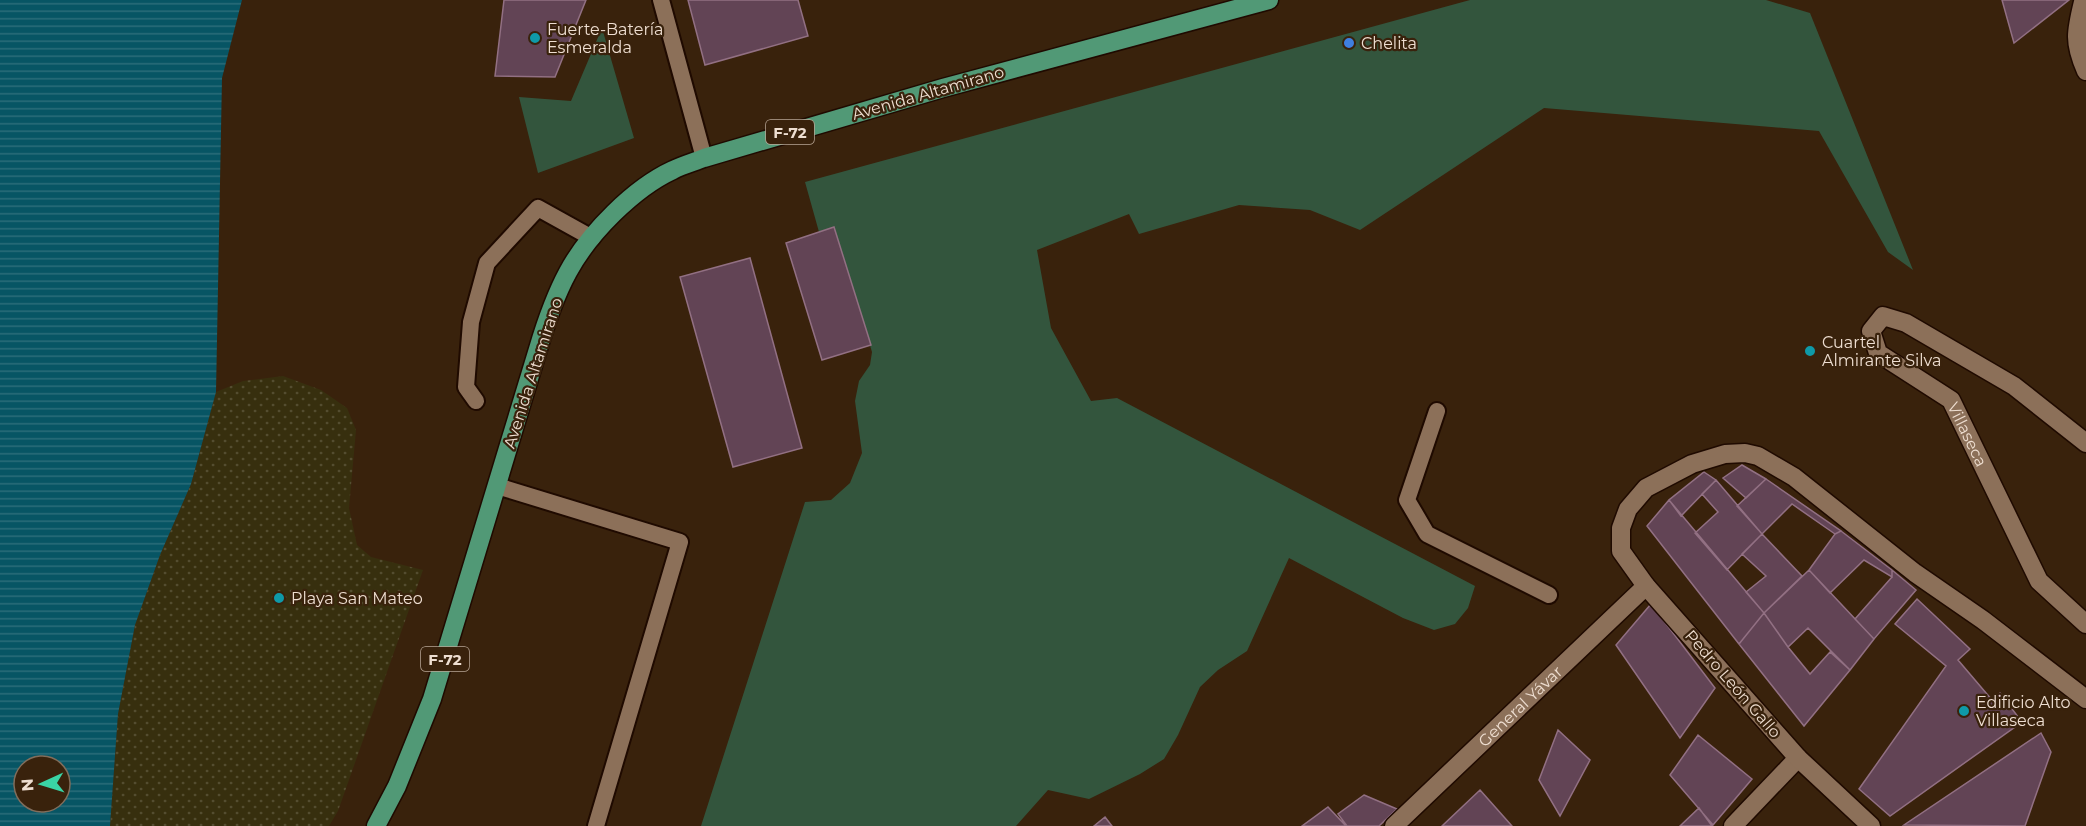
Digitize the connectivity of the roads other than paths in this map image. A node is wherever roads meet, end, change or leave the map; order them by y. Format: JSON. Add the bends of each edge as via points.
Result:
{"nodes":[{"id":1,"x":661,"y":0,"type":"edge"},
{"id":2,"x":1269,"y":0,"type":"edge"},
{"id":3,"x":2086,"y":0,"type":"edge"},
{"id":4,"x":2086,"y":71,"type":"edge"},
{"id":5,"x":704,"y":158,"type":"junction"},
{"id":6,"x":592,"y":238,"type":"junction"},
{"id":7,"x":476,"y":401,"type":"dead end"},
{"id":8,"x":1437,"y":411,"type":"dead end"},
{"id":9,"x":2086,"y":443,"type":"edge"},
{"id":10,"x":497,"y":486,"type":"junction"},
{"id":11,"x":1646,"y":586,"type":"junction"},
{"id":12,"x":1549,"y":595,"type":"dead end"},
{"id":13,"x":2086,"y":624,"type":"edge"},
{"id":14,"x":2086,"y":699,"type":"edge"},
{"id":15,"x":1798,"y":758,"type":"junction"},
{"id":16,"x":376,"y":826,"type":"edge"},
{"id":17,"x":596,"y":826,"type":"edge"},
{"id":18,"x":1394,"y":826,"type":"edge"},
{"id":19,"x":1733,"y":826,"type":"edge"},
{"id":20,"x":1871,"y":826,"type":"edge"}],
"edges":[{"from":1,"to":5,"type":"lane"},
{"from":2,"to":5,"type":"main road","name":"Avenida Altamirano","number":"F-72"},
{"from":3,"to":4,"type":"street","via":[[2075,33]]},
{"from":5,"to":6,"type":"main road","name":"Avenida Altamirano","number":"F-72","via":[[672,171],[638,193]]},
{"from":6,"to":7,"type":"lane","via":[[538,208],[487,263],[471,322],[466,387]]},
{"from":6,"to":10,"type":"main road","name":"Avenida Altamirano","number":"F-72","via":[[569,270],[553,304]]},
{"from":8,"to":12,"type":"lane","via":[[1407,500],[1417,517],[1428,534]]},
{"from":9,"to":13,"type":"street","name":"Villaseca","via":[[2014,386],[1906,322],[1883,316],[1871,331],[1878,353],[1951,400],[2039,581]]},
{"from":10,"to":16,"type":"main road","name":"Avenida Altamirano","number":"F-72","via":[[432,699],[397,786]]},
{"from":10,"to":17,"type":"lane","via":[[680,542]]},
{"from":11,"to":14,"type":"street","name":"Pedro León Gallo","via":[[1621,551],[1621,528],[1628,509],[1646,488],[1692,464],[1725,454],[1758,456],[1794,477]]},
{"from":11,"to":15,"type":"street","name":"Pedro León Gallo"},
{"from":11,"to":18,"type":"street","name":"General Yávar"},
{"from":15,"to":19,"type":"street"},
{"from":15,"to":20,"type":"street","name":"Pedro León Gallo"}]}
